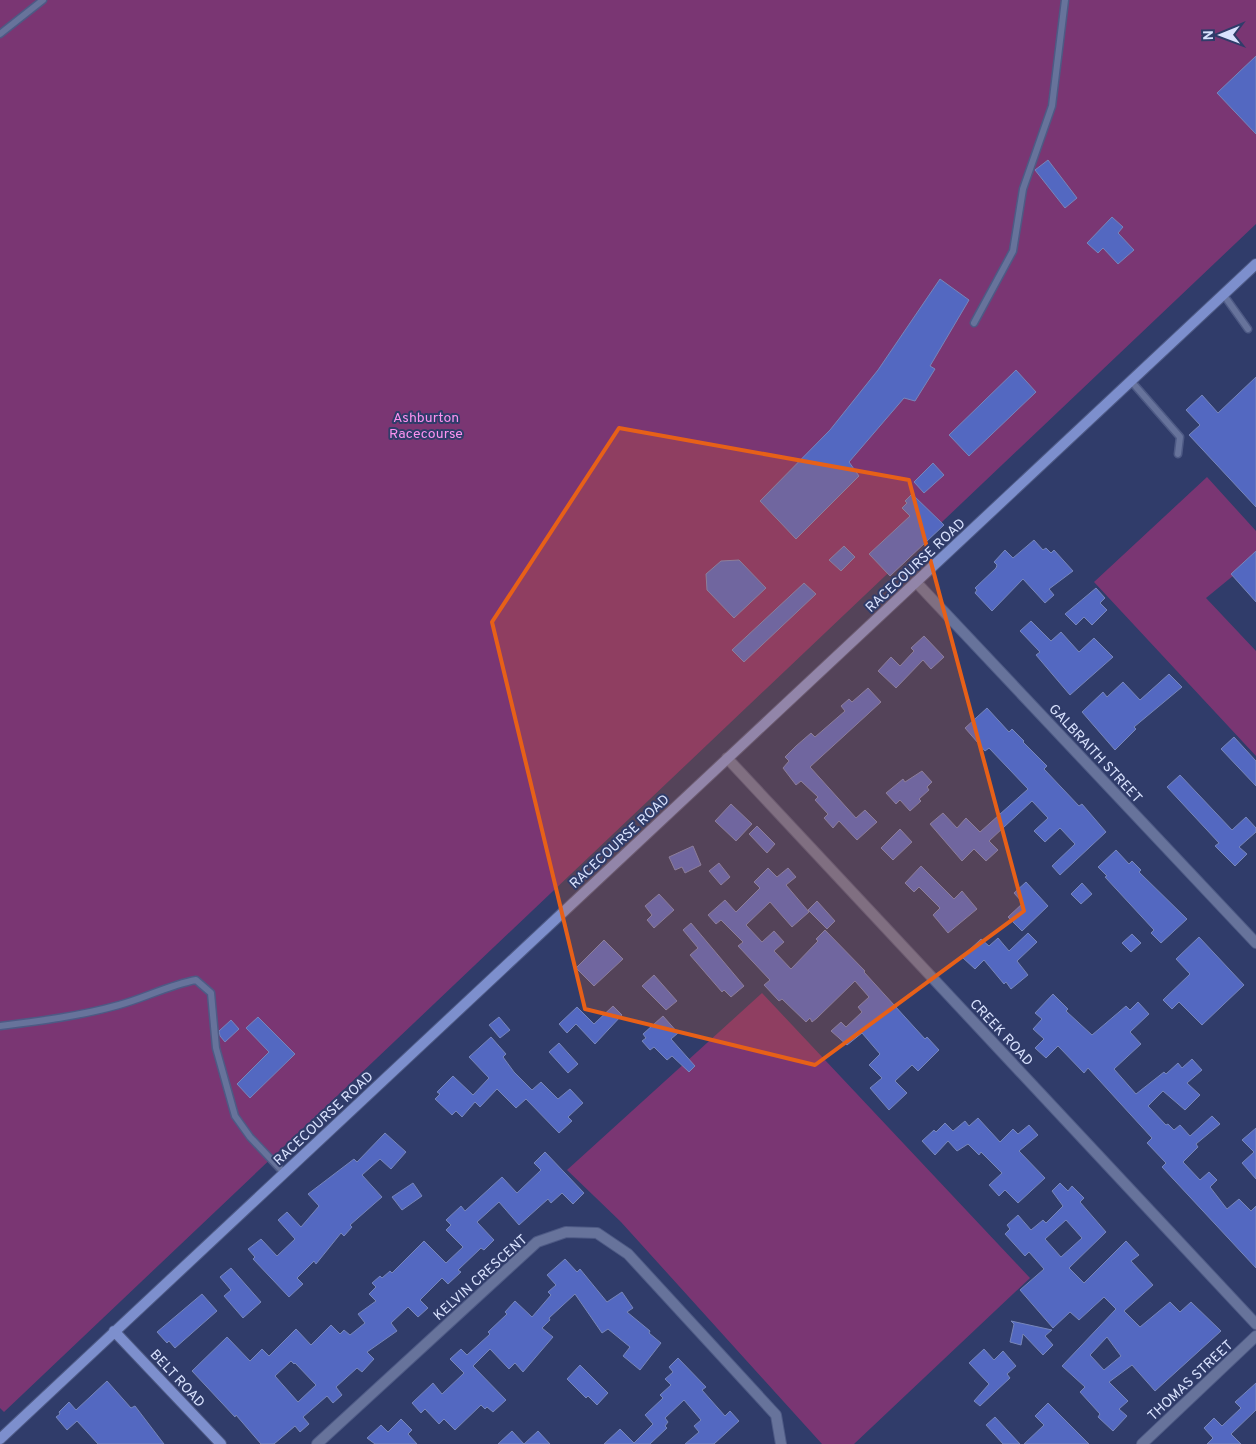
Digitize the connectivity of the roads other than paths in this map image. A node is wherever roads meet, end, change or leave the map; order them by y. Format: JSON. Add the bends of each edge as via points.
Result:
{"nodes":[{"id":1,"x":43,"y":0,"type":"edge"},
{"id":2,"x":1065,"y":0,"type":"edge"},
{"id":3,"x":0,"y":34,"type":"edge"},
{"id":4,"x":1256,"y":264,"type":"edge"},
{"id":5,"x":1223,"y":294,"type":"junction"},
{"id":6,"x":974,"y":323,"type":"dead end"},
{"id":7,"x":1248,"y":329,"type":"dead end"},
{"id":8,"x":1131,"y":381,"type":"junction"},
{"id":9,"x":1178,"y":454,"type":"dead end"},
{"id":10,"x":916,"y":582,"type":"junction"},
{"id":11,"x":727,"y":758,"type":"junction"},
{"id":12,"x":1256,"y":943,"type":"edge"},
{"id":13,"x":0,"y":1026,"type":"edge"},
{"id":14,"x":284,"y":1173,"type":"junction"},
{"id":15,"x":1256,"y":1324,"type":"edge"},
{"id":16,"x":114,"y":1331,"type":"junction"},
{"id":17,"x":1256,"y":1336,"type":"edge"},
{"id":18,"x":0,"y":1439,"type":"edge"},
{"id":19,"x":221,"y":1444,"type":"edge"},
{"id":20,"x":317,"y":1444,"type":"edge"},
{"id":21,"x":781,"y":1444,"type":"edge"},
{"id":22,"x":1142,"y":1444,"type":"edge"}],
"edges":[{"from":1,"to":3,"type":"lane"},
{"from":2,"to":6,"type":"lane","via":[[1052,106],[1023,189],[1013,250]]},
{"from":4,"to":5,"type":"street","name":"RACECOURSE ROAD"},
{"from":5,"to":7,"type":"lane"},
{"from":5,"to":8,"type":"street","name":"RACECOURSE ROAD"},
{"from":8,"to":9,"type":"lane","via":[[1180,437]]},
{"from":8,"to":10,"type":"street","name":"RACECOURSE ROAD"},
{"from":10,"to":11,"type":"street","name":"RACECOURSE ROAD"},
{"from":10,"to":12,"type":"street","name":"GALBRAITH STREET"},
{"from":11,"to":14,"type":"street","name":"RACECOURSE ROAD"},
{"from":11,"to":15,"type":"street","name":"CREEK ROAD"},
{"from":13,"to":14,"type":"lane","via":[[120,1005],[174,984],[196,980],[211,993],[216,1048],[235,1116]]},
{"from":14,"to":16,"type":"street","name":"RACECOURSE ROAD"},
{"from":16,"to":18,"type":"street","name":"RACECOURSE ROAD"},
{"from":16,"to":19,"type":"street","name":"BELT ROAD"},
{"from":17,"to":22,"type":"street","name":"THOMAS STREET"},
{"from":20,"to":21,"type":"street","name":"KELVIN CRESCENT","via":[[537,1242],[566,1232],[597,1234],[628,1254],[776,1414]]}]}
